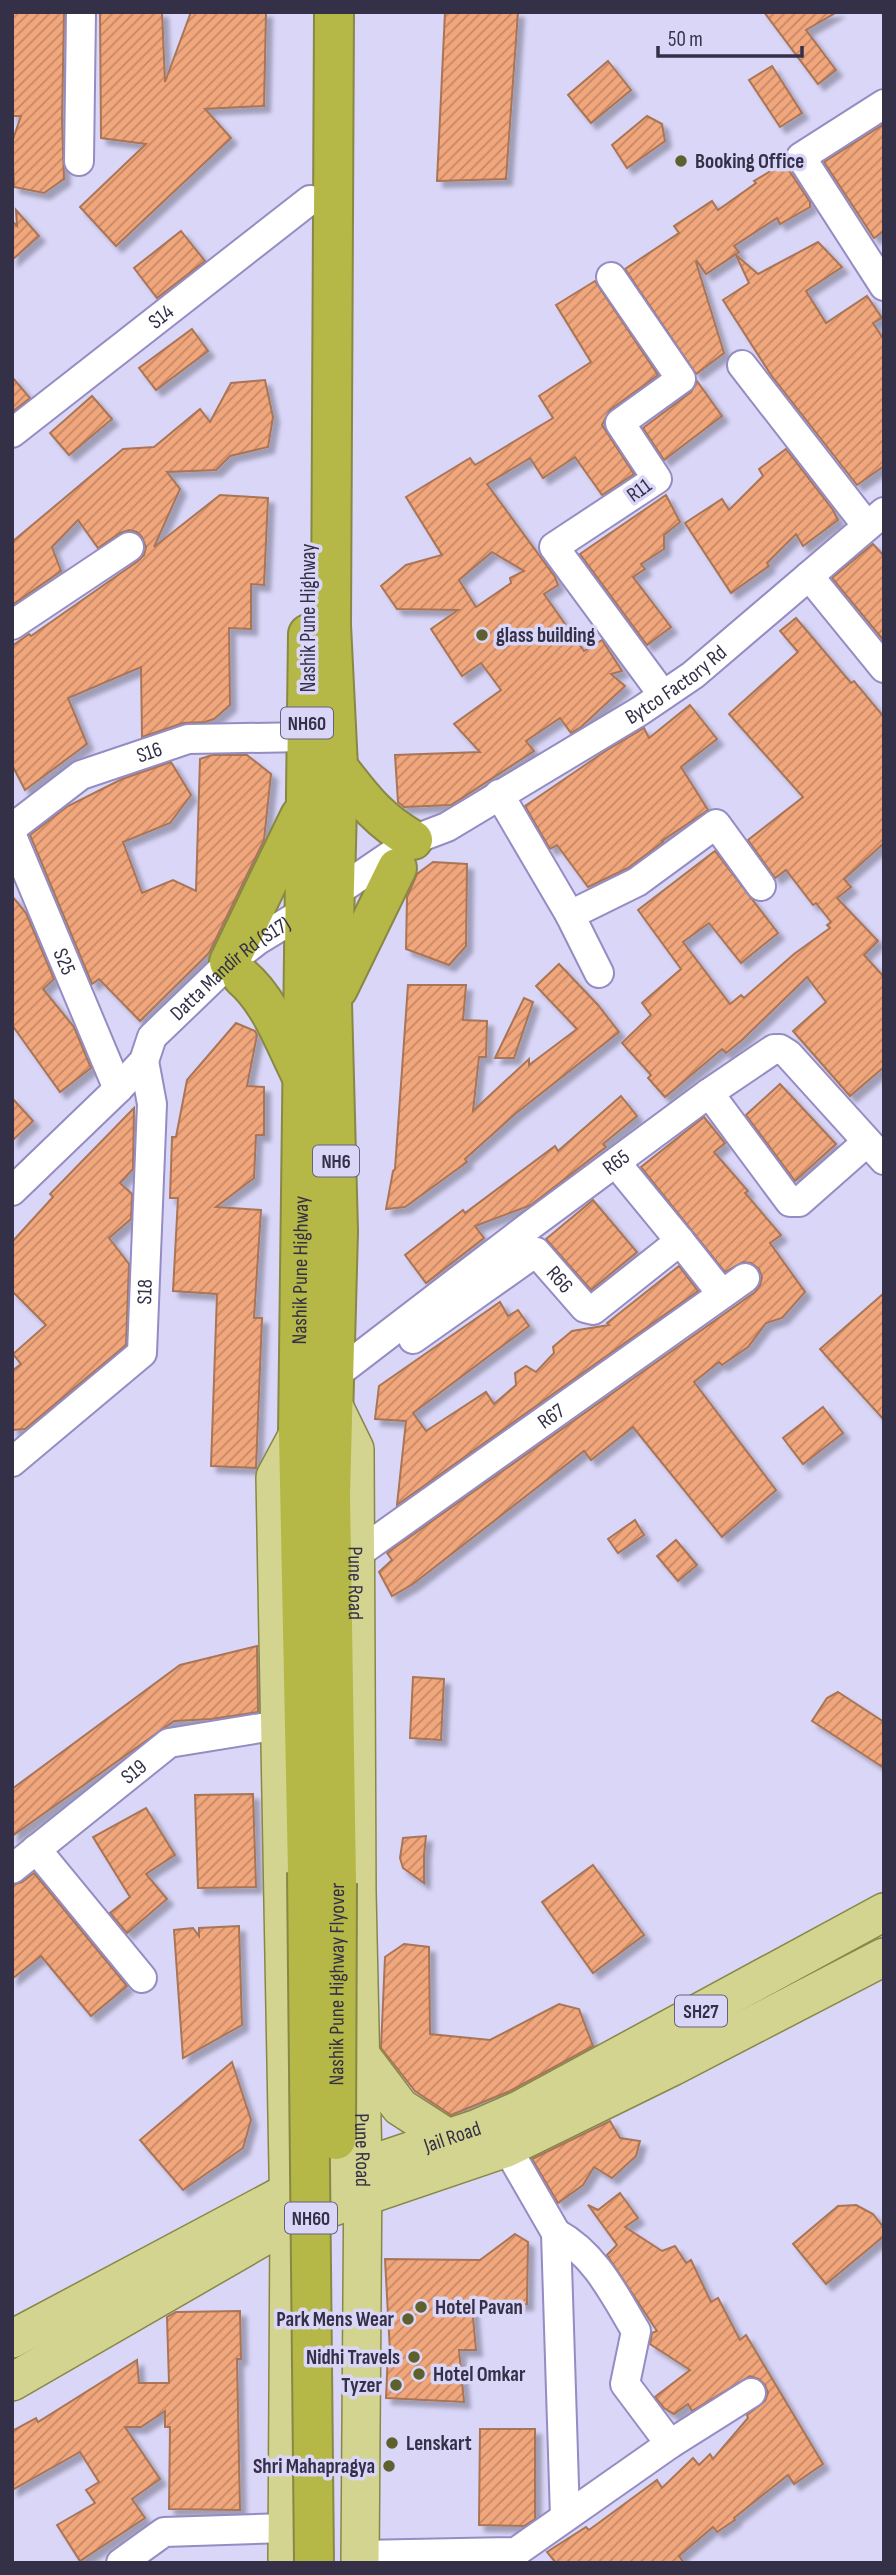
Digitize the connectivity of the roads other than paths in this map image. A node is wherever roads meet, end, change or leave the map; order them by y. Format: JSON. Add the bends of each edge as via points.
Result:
{"nodes":[{"id":1,"x":81,"y":12,"type":"edge"},
{"id":2,"x":313,"y":12,"type":"edge"},
{"id":3,"x":334,"y":12,"type":"edge"},
{"id":4,"x":884,"y":104,"type":"edge"},
{"id":5,"x":79,"y":161,"type":"dead end"},
{"id":6,"x":310,"y":200,"type":"junction"},
{"id":7,"x":880,"y":271,"type":"edge"},
{"id":8,"x":611,"y":277,"type":"dead end"},
{"id":9,"x":742,"y":365,"type":"dead end"},
{"id":10,"x":12,"y":433,"type":"edge"},
{"id":11,"x":875,"y":519,"type":"edge"},
{"id":12,"x":129,"y":547,"type":"dead end"},
{"id":13,"x":809,"y":576,"type":"junction"},
{"id":14,"x":12,"y":625,"type":"edge"},
{"id":15,"x":884,"y":668,"type":"edge"},
{"id":16,"x":663,"y":695,"type":"junction"},
{"id":17,"x":307,"y":737,"type":"junction"},
{"id":18,"x":338,"y":766,"type":"junction"},
{"id":19,"x":499,"y":794,"type":"junction"},
{"id":20,"x":305,"y":804,"type":"junction"},
{"id":21,"x":12,"y":828,"type":"edge"},
{"id":22,"x":12,"y":836,"type":"edge"},
{"id":23,"x":419,"y":845,"type":"junction"},
{"id":24,"x":761,"y":886,"type":"dead end"},
{"id":25,"x":319,"y":913,"type":"junction"},
{"id":26,"x":570,"y":915,"type":"junction"},
{"id":27,"x":236,"y":970,"type":"junction"},
{"id":28,"x":599,"y":973,"type":"dead end"},
{"id":29,"x":332,"y":1002,"type":"junction"},
{"id":30,"x":144,"y":1061,"type":"junction"},
{"id":31,"x":304,"y":1082,"type":"junction"},
{"id":32,"x":118,"y":1088,"type":"junction"},
{"id":33,"x":709,"y":1093,"type":"junction"},
{"id":34,"x":875,"y":1151,"type":"edge"},
{"id":35,"x":625,"y":1174,"type":"dead end"},
{"id":36,"x":12,"y":1191,"type":"edge"},
{"id":37,"x":680,"y":1241,"type":"junction"},
{"id":38,"x":529,"y":1242,"type":"junction"},
{"id":39,"x":334,"y":1393,"type":"junction"},
{"id":40,"x":298,"y":1434,"type":"junction"},
{"id":41,"x":12,"y":1462,"type":"edge"},
{"id":42,"x":357,"y":1554,"type":"junction"},
{"id":43,"x":279,"y":1725,"type":"junction"},
{"id":44,"x":36,"y":1849,"type":"junction"},
{"id":45,"x":12,"y":1868,"type":"edge"},
{"id":46,"x":322,"y":1878,"type":"junction"},
{"id":47,"x":884,"y":1912,"type":"edge"},
{"id":48,"x":884,"y":1956,"type":"edge"},
{"id":49,"x":142,"y":1978,"type":"dead end"},
{"id":50,"x":360,"y":2054,"type":"junction"},
{"id":51,"x":448,"y":2138,"type":"junction"},
{"id":52,"x":497,"y":2142,"type":"junction"},
{"id":53,"x":362,"y":2181,"type":"junction"},
{"id":54,"x":289,"y":2207,"type":"junction"},
{"id":55,"x":555,"y":2234,"type":"junction"},
{"id":56,"x":12,"y":2339,"type":"edge"},
{"id":57,"x":12,"y":2382,"type":"edge"},
{"id":58,"x":751,"y":2393,"type":"dead end"},
{"id":59,"x":670,"y":2444,"type":"junction"},
{"id":60,"x":565,"y":2517,"type":"junction"},
{"id":61,"x":287,"y":2545,"type":"edge"},
{"id":62,"x":353,"y":2560,"type":"edge"},
{"id":63,"x":121,"y":2563,"type":"edge"},
{"id":64,"x":314,"y":2563,"type":"edge"}],
"edges":[{"from":1,"to":5,"type":"street"},
{"from":2,"to":6,"type":"highway","name":"Nashik Pune Highway","number":"NH60"},
{"from":3,"to":18,"type":"highway","name":"Nashik Pune Highway","number":"NH60","via":[[331,625]]},
{"from":4,"to":7,"type":"street","via":[[802,157]]},
{"from":6,"to":10,"type":"street","name":"S14"},
{"from":6,"to":17,"type":"highway","name":"Nashik Pune Highway","number":"NH60"},
{"from":8,"to":16,"type":"street","name":"R11","via":[[681,379],[620,424],[657,479],[554,547]]},
{"from":9,"to":11,"type":"street"},
{"from":11,"to":13,"type":"street","name":"Bytco Factory Rd"},
{"from":12,"to":14,"type":"street"},
{"from":13,"to":15,"type":"street"},
{"from":13,"to":16,"type":"street","name":"Bytco Factory Rd"},
{"from":16,"to":19,"type":"street","name":"Bytco Factory Rd"},
{"from":17,"to":20,"type":"highway","name":"Nashik Pune Highway","number":"NH60"},
{"from":17,"to":21,"type":"street","name":"S16","via":[[188,739],[81,775]]},
{"from":18,"to":23,"type":"highway","via":[[374,812]]},
{"from":18,"to":25,"type":"highway","name":"Nashik Pune Highway","number":"NH60"},
{"from":19,"to":23,"type":"street","name":"Bytco Factory Rd"},
{"from":19,"to":26,"type":"street"},
{"from":20,"to":25,"type":"highway","name":"Nashik Pune Highway","number":"NH60"},
{"from":20,"to":27,"type":"highway"},
{"from":22,"to":32,"type":"street","name":"S25"},
{"from":23,"to":25,"type":"street","name":"Bytco Factory Rd"},
{"from":23,"to":29,"type":"highway"},
{"from":24,"to":26,"type":"street","via":[[716,824],[637,882]]},
{"from":25,"to":27,"type":"street","name":"Datta Mandir Rd (S17)","via":[[258,963]]},
{"from":25,"to":29,"type":"highway","name":"Nashik Pune Highway","number":"NH6"},
{"from":25,"to":31,"type":"highway","name":"Nashik Pune Highway","number":"NH60"},
{"from":26,"to":28,"type":"street"},
{"from":27,"to":30,"type":"street","name":"Datta Mandir Rd (S17)","via":[[164,1052]]},
{"from":27,"to":31,"type":"highway","via":[[255,989]]},
{"from":29,"to":39,"type":"highway","name":"Nashik Pune Highway","number":"NH6","via":[[338,1231]]},
{"from":30,"to":32,"type":"street","name":"Datta Mandir Rd (S17)"},
{"from":30,"to":41,"type":"street","name":"S18","via":[[152,1104],[142,1353]]},
{"from":31,"to":40,"type":"highway","name":"Nashik Pune Highway","number":"NH60"},
{"from":32,"to":36,"type":"street","name":"Datta Mandir Rd (S17)"},
{"from":33,"to":34,"type":"street","name":"R65","via":[[767,1052],[780,1049]]},
{"from":33,"to":34,"type":"street","via":[[790,1202],[799,1202]]},
{"from":33,"to":38,"type":"street","name":"R65"},
{"from":35,"to":37,"type":"street"},
{"from":37,"to":38,"type":"street","name":"R66","via":[[593,1310],[585,1308]]},
{"from":37,"to":42,"type":"street","name":"R67","via":[[733,1286]]},
{"from":38,"to":39,"type":"street","name":"R65"},
{"from":39,"to":42,"type":"main road","name":"Pune Road","via":[[355,1449]]},
{"from":39,"to":46,"type":"highway","name":"Nashik Pune Highway Flyover","number":"NH6"},
{"from":40,"to":43,"type":"main road","via":[[275,1477]]},
{"from":40,"to":46,"type":"highway","name":"Nashik Pune Highway Flyover"},
{"from":42,"to":50,"type":"main road","name":"Pune Road"},
{"from":43,"to":44,"type":"street","name":"S19","via":[[169,1743]]},
{"from":43,"to":54,"type":"main road"},
{"from":44,"to":45,"type":"street","name":"S19"},
{"from":44,"to":49,"type":"street"},
{"from":46,"to":62,"type":"highway","name":"Nashik Pune Highway Flyover","number":"NH60","bridge":true},
{"from":46,"to":64,"type":"highway","name":"Nashik Pune Highway Flyover","number":"NH60","bridge":true},
{"from":47,"to":52,"type":"main road","name":"Jail Road","number":"SH27"},
{"from":48,"to":52,"type":"main road","via":[[672,2067]]},
{"from":50,"to":51,"type":"main road","via":[[400,2107]]},
{"from":50,"to":53,"type":"main road","name":"Pune Road"},
{"from":51,"to":52,"type":"main road","name":"Jail Road","number":"SH27"},
{"from":51,"to":53,"type":"main road","name":"Jail Road","number":"SH27"},
{"from":52,"to":53,"type":"main road","name":"Jail Road","number":"SH27"},
{"from":52,"to":55,"type":"street"},
{"from":53,"to":54,"type":"main road","name":"Jail Road","number":"SH27"},
{"from":53,"to":62,"type":"main road","name":"Pune Road"},
{"from":54,"to":56,"type":"main road","name":"Jail Road"},
{"from":54,"to":57,"type":"main road","name":"Jail Road"},
{"from":54,"to":61,"type":"main road"},
{"from":55,"to":59,"type":"street","via":[[573,2242],[601,2273],[636,2331],[625,2384]]},
{"from":55,"to":60,"type":"street"},
{"from":58,"to":59,"type":"street"},
{"from":59,"to":60,"type":"street"},
{"from":60,"to":62,"type":"street","via":[[516,2552]]},
{"from":61,"to":63,"type":"street","via":[[164,2532]]}]}
